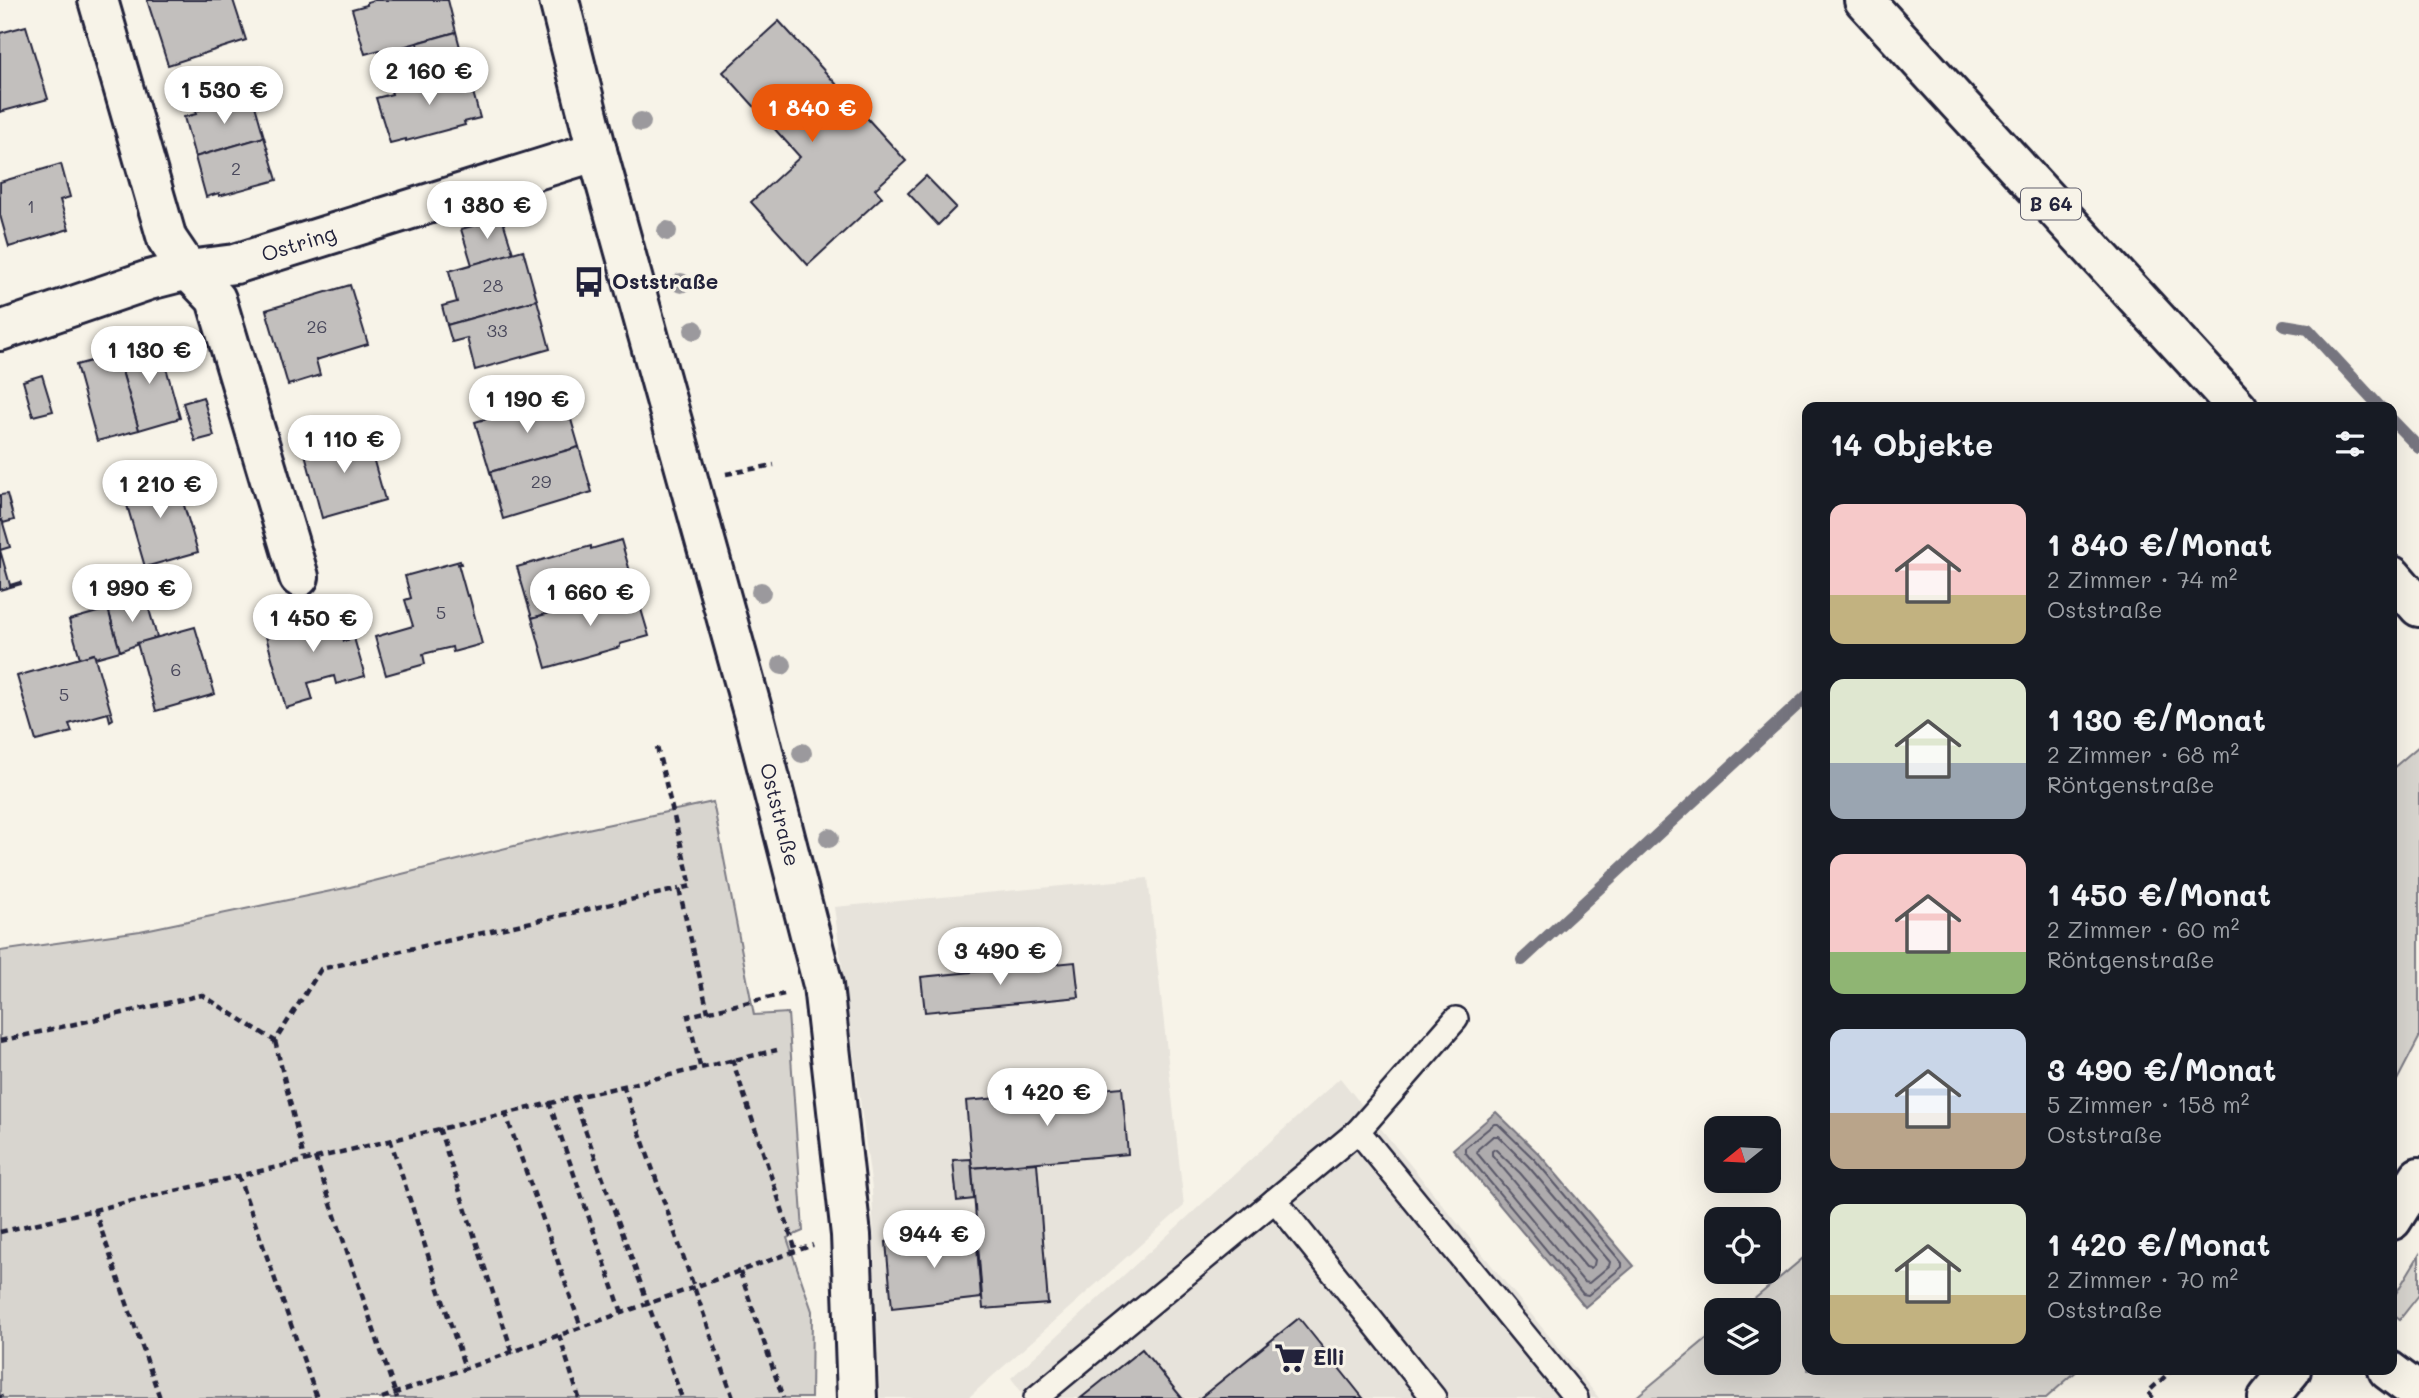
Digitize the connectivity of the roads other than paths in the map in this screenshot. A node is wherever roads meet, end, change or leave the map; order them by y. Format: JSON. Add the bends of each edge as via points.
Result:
{"nodes":[{"id":1,"x":98,"y":0,"type":"edge"},
{"id":2,"x":559,"y":0,"type":"edge"},
{"id":3,"x":1864,"y":0,"type":"edge"},
{"id":4,"x":597,"y":151,"type":"junction"},
{"id":5,"x":188,"y":270,"type":"junction"},
{"id":6,"x":0,"y":331,"type":"edge"},
{"id":7,"x":2232,"y":402,"type":"edge"},
{"id":8,"x":299,"y":577,"type":"dead end"},
{"id":9,"x":2397,"y":582,"type":"edge"},
{"id":10,"x":2419,"y":607,"type":"edge"},
{"id":11,"x":1456,"y":1019,"type":"dead end"},
{"id":12,"x":1358,"y":1131,"type":"junction"},
{"id":13,"x":2419,"y":1177,"type":"edge"},
{"id":14,"x":1275,"y":1199,"type":"junction"},
{"id":15,"x":2397,"y":1212,"type":"edge"},
{"id":16,"x":2287,"y":1375,"type":"edge"},
{"id":17,"x":2395,"y":1375,"type":"edge"},
{"id":18,"x":2419,"y":1393,"type":"edge"},
{"id":19,"x":857,"y":1398,"type":"edge"},
{"id":20,"x":1036,"y":1398,"type":"edge"},
{"id":21,"x":1434,"y":1398,"type":"edge"},
{"id":22,"x":1576,"y":1398,"type":"edge"},
{"id":23,"x":2269,"y":1398,"type":"edge"}],
"edges":[{"from":1,"to":5,"type":"street","via":[[167,239]]},
{"from":2,"to":4,"type":"street","name":"Oststraße"},
{"from":3,"to":7,"type":"street","number":"B 64"},
{"from":4,"to":5,"type":"street","name":"Ostring","via":[[235,264]]},
{"from":4,"to":19,"type":"street","name":"Oststraße","via":[[755,720],[823,985],[851,1235]]},
{"from":5,"to":6,"type":"street","name":"Ostring"},
{"from":5,"to":8,"type":"street","via":[[216,299]]},
{"from":9,"to":10,"type":"street"},
{"from":11,"to":12,"type":"lane"},
{"from":12,"to":14,"type":"lane"},
{"from":12,"to":22,"type":"lane"},
{"from":13,"to":15,"type":"street"},
{"from":14,"to":20,"type":"lane"},
{"from":14,"to":21,"type":"lane"},
{"from":16,"to":23,"type":"street"},
{"from":17,"to":18,"type":"street"}]}
